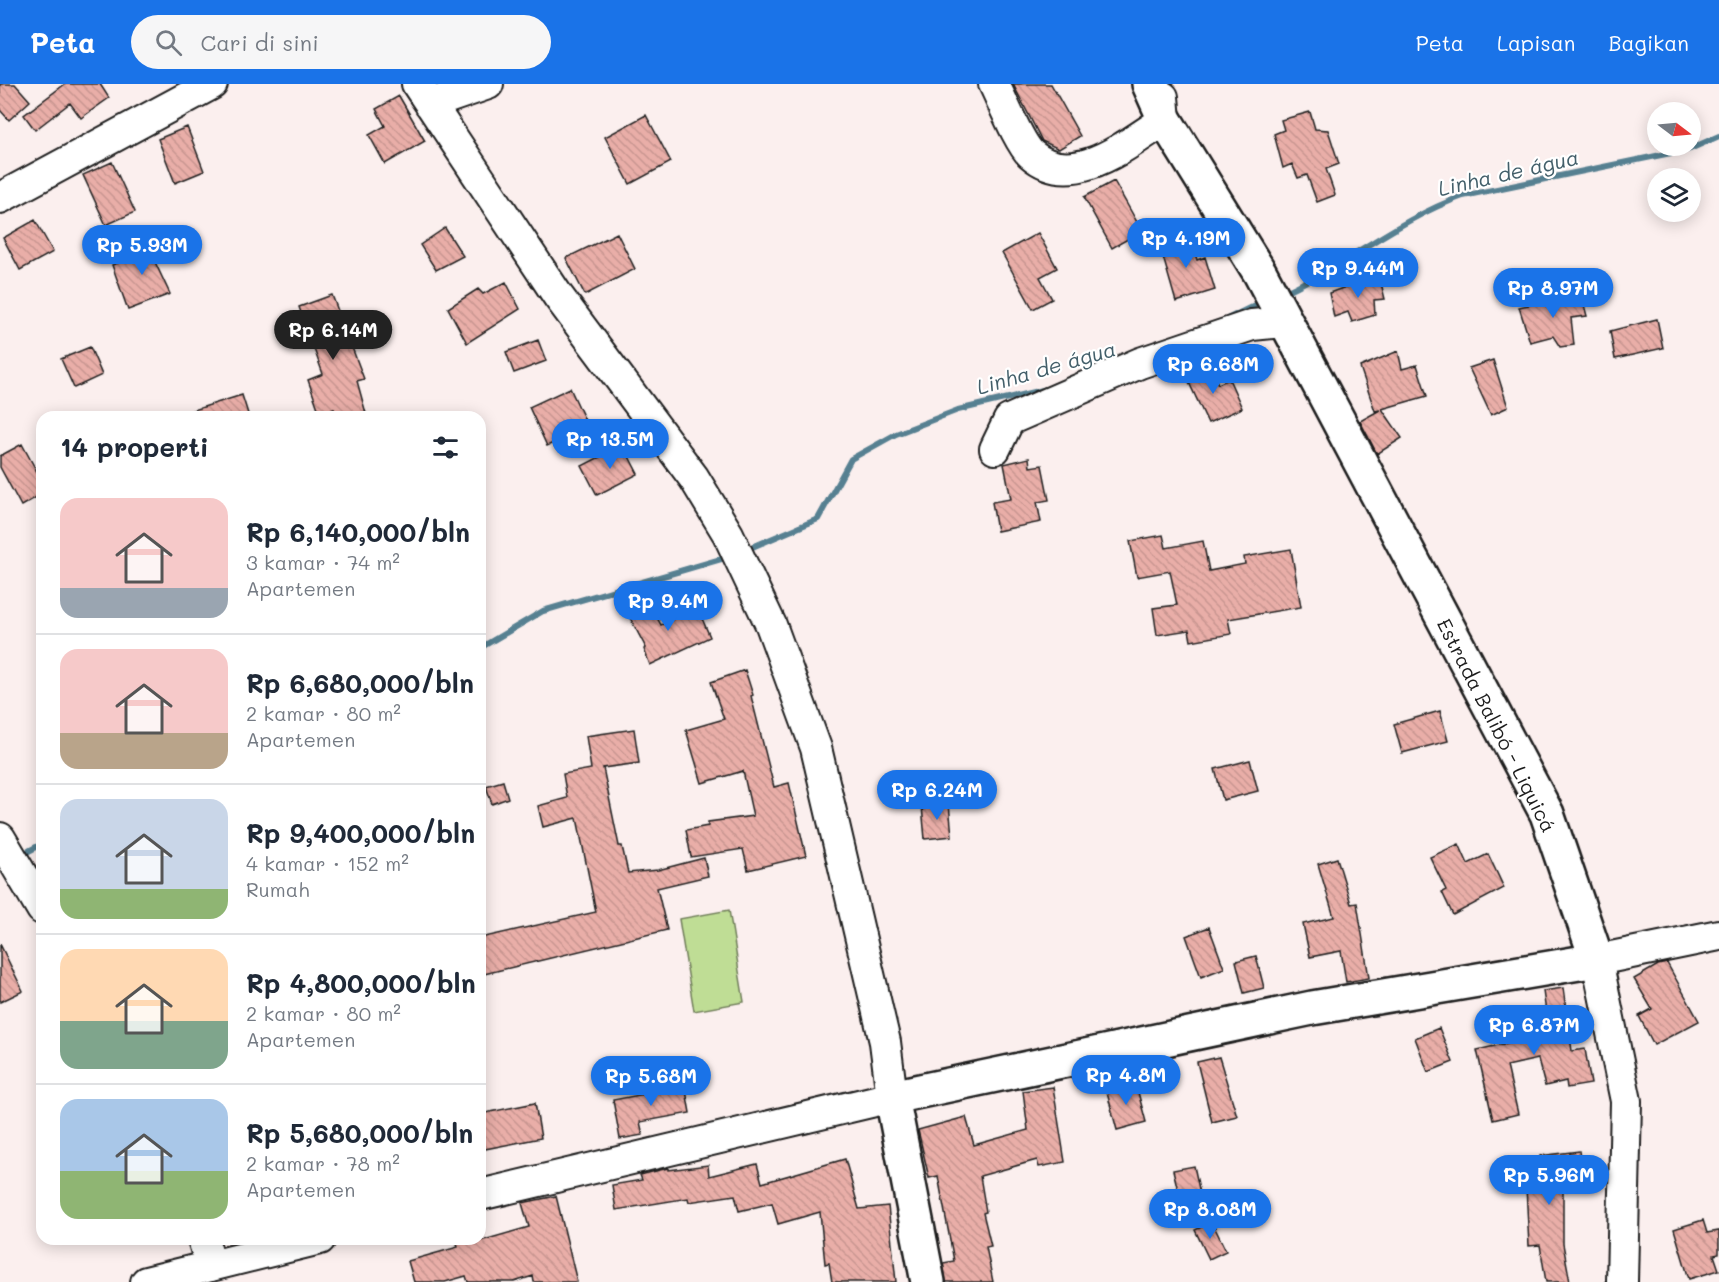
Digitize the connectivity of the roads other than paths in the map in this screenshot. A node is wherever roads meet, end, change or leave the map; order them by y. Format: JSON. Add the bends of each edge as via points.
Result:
{"nodes":[{"id":1,"x":212,"y":84,"type":"edge"},
{"id":2,"x":488,"y":84,"type":"edge"},
{"id":3,"x":994,"y":84,"type":"edge"},
{"id":4,"x":1149,"y":84,"type":"edge"},
{"id":5,"x":1162,"y":84,"type":"edge"},
{"id":6,"x":424,"y":94,"type":"edge"},
{"id":7,"x":1165,"y":120,"type":"junction"},
{"id":8,"x":0,"y":198,"type":"edge"},
{"id":9,"x":1283,"y":319,"type":"junction"},
{"id":10,"x":995,"y":449,"type":"dead end"},
{"id":11,"x":0,"y":838,"type":"edge"},
{"id":12,"x":36,"y":899,"type":"edge"},
{"id":13,"x":1719,"y":935,"type":"edge"},
{"id":14,"x":1597,"y":960,"type":"junction"},
{"id":15,"x":892,"y":1097,"type":"junction"},
{"id":16,"x":486,"y":1194,"type":"edge"},
{"id":17,"x":295,"y":1245,"type":"edge"},
{"id":18,"x":224,"y":1262,"type":"edge"},
{"id":19,"x":146,"y":1282,"type":"edge"},
{"id":20,"x":928,"y":1282,"type":"edge"},
{"id":21,"x":1622,"y":1282,"type":"edge"}],
"edges":[{"from":1,"to":8,"type":"street"},
{"from":2,"to":6,"type":"street"},
{"from":3,"to":7,"type":"street","via":[[1030,153],[1048,165],[1065,169],[1085,166]]},
{"from":4,"to":7,"type":"main road","name":"Estrada Balibó - Liquicá"},
{"from":5,"to":7,"type":"street"},
{"from":6,"to":15,"type":"street","via":[[558,296],[694,477],[728,534],[771,625],[816,748],[885,1041]]},
{"from":7,"to":9,"type":"main road","name":"Estrada Balibó - Liquicá","via":[[1260,273]]},
{"from":9,"to":10,"type":"street","via":[[1252,325],[1140,363],[1009,420]]},
{"from":9,"to":14,"type":"main road","name":"Estrada Balibó - Liquicá","via":[[1547,814]]},
{"from":11,"to":12,"type":"street"},
{"from":13,"to":14,"type":"street"},
{"from":14,"to":15,"type":"main road","via":[[1312,1008]]},
{"from":14,"to":21,"type":"street","via":[[1626,1101]]},
{"from":15,"to":16,"type":"street"},
{"from":15,"to":20,"type":"main road"},
{"from":17,"to":18,"type":"street"},
{"from":18,"to":19,"type":"street"}]}
